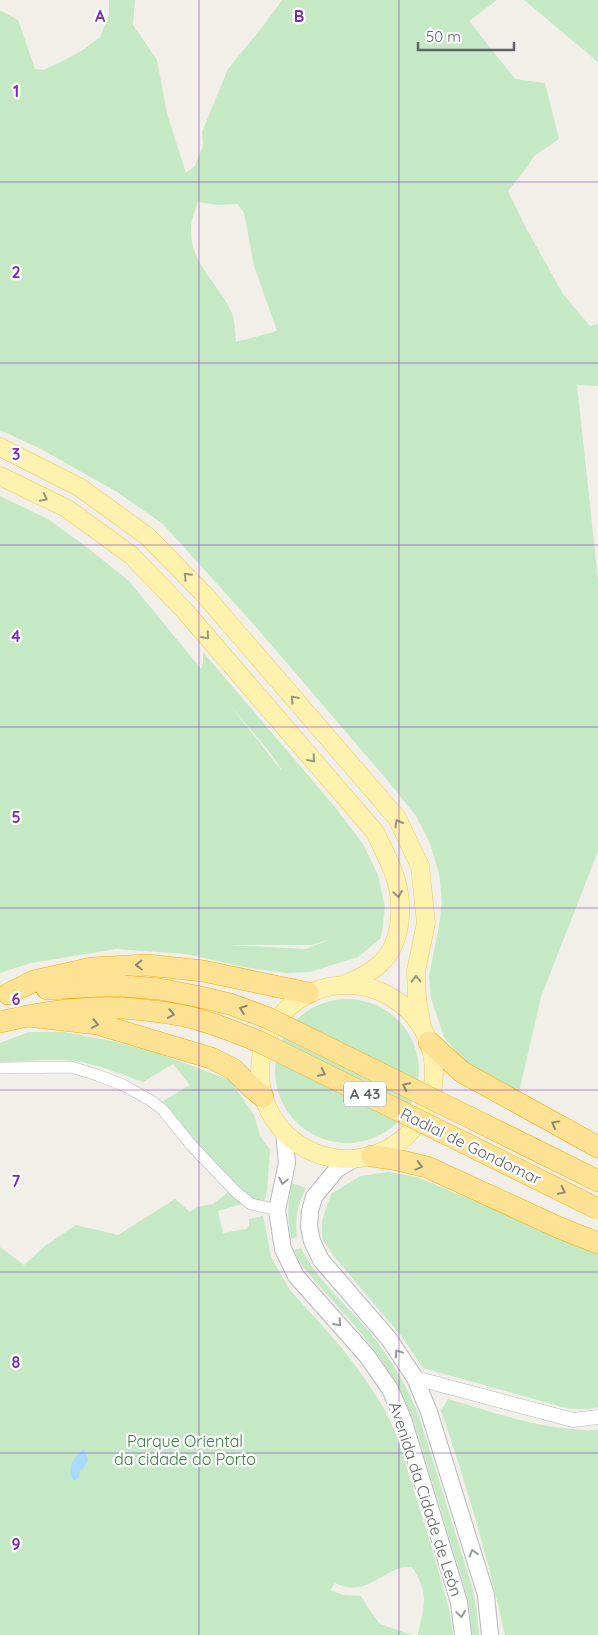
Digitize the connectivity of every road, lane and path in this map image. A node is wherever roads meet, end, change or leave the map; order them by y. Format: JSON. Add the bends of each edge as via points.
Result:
{"nodes":[{"id":1,"x":0,"y":448,"type":"edge"},
{"id":2,"x":0,"y":476,"type":"edge"},
{"id":3,"x":345,"y":984,"type":"junction"},
{"id":4,"x":308,"y":993,"type":"junction"},
{"id":5,"x":4,"y":995,"type":"edge"},
{"id":6,"x":29,"y":1016,"type":"junction"},
{"id":7,"x":0,"y":1022,"type":"edge"},
{"id":8,"x":426,"y":1034,"type":"junction"},
{"id":9,"x":0,"y":1068,"type":"edge"},
{"id":10,"x":263,"y":1097,"type":"junction"},
{"id":11,"x":284,"y":1132,"type":"junction"},
{"id":12,"x":598,"y":1147,"type":"edge"},
{"id":13,"x":363,"y":1157,"type":"junction"},
{"id":14,"x":598,"y":1181,"type":"edge"},
{"id":15,"x":598,"y":1209,"type":"edge"},
{"id":16,"x":277,"y":1210,"type":"junction"},
{"id":17,"x":598,"y":1242,"type":"edge"},
{"id":18,"x":415,"y":1378,"type":"junction"},
{"id":19,"x":598,"y":1416,"type":"edge"},
{"id":20,"x":463,"y":1635,"type":"edge"},
{"id":21,"x":490,"y":1635,"type":"edge"}],
"edges":[{"from":8,"to":1,"type":"main road","one_way":true,"via":[[417,999],[416,971],[426,922],[420,866],[397,818],[203,593],[147,536],[79,487]]},
{"from":2,"to":3,"type":"main road","one_way":true,"via":[[66,508],[131,555],[184,610],[375,832],[394,873],[400,921],[395,942],[382,962],[363,977]]},
{"from":3,"to":4,"type":"main road"},
{"from":3,"to":8,"type":"main road","via":[[388,994],[409,1010]]},
{"from":4,"to":5,"type":"highway","one_way":true,"via":[[203,971],[147,965],[92,968],[34,980]]},
{"from":4,"to":10,"type":"main road","via":[[286,1009],[269,1031],[260,1057]]},
{"from":14,"to":5,"type":"highway","name":"Radial de Gondomar","number":"A 43","one_way":true,"bridge":true,"via":[[268,1018],[230,1004],[159,989],[124,986],[70,987]]},
{"from":6,"to":7,"type":"highway","name":"Radial de Gondomar","number":"A 43"},
{"from":6,"to":10,"type":"highway","one_way":true,"via":[[97,1024],[211,1058],[233,1069]]},
{"from":6,"to":15,"type":"highway","name":"Radial de Gondomar","number":"A 43","one_way":true,"bridge":true,"via":[[68,1009],[123,1008],[192,1018],[225,1028],[260,1042]]},
{"from":12,"to":8,"type":"highway","one_way":true,"via":[[462,1072]]},
{"from":8,"to":13,"type":"main road","via":[[433,1059],[433,1086],[424,1112],[408,1134],[385,1150]]},
{"from":9,"to":16,"type":"street","via":[[71,1067],[124,1085],[163,1110],[236,1192],[251,1204]]},
{"from":10,"to":11,"type":"main road"},
{"from":11,"to":13,"type":"main road","via":[[306,1149],[332,1157]]},
{"from":11,"to":16,"type":"main road","name":"Avenida da Cidade de León","one_way":true,"via":[[287,1163]]},
{"from":13,"to":17,"type":"highway","one_way":true,"via":[[393,1159],[427,1167]]},
{"from":18,"to":13,"type":"main road","name":"Avenida da Cidade de León","one_way":true,"via":[[389,1339],[321,1260],[312,1241],[309,1227],[314,1197],[337,1169]]},
{"from":16,"to":20,"type":"main road","name":"Avenida da Cidade de León","one_way":true,"via":[[283,1249],[296,1276],[367,1356],[390,1389],[404,1419],[459,1602]]},
{"from":18,"to":19,"type":"street","via":[[573,1420]]},
{"from":21,"to":18,"type":"main road","name":"Avenida da Cidade de León","one_way":true,"via":[[486,1595],[429,1412]]}]}
